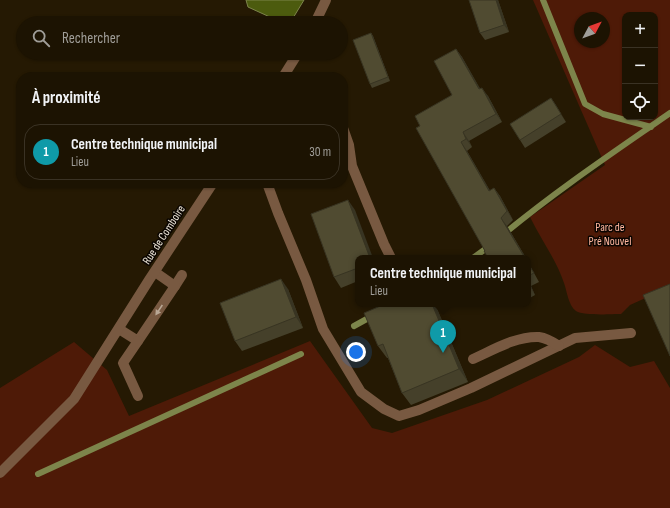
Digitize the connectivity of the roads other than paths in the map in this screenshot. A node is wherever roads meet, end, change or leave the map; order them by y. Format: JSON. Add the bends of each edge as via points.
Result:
{"nodes":[{"id":1,"x":326,"y":0,"type":"edge"},
{"id":2,"x":318,"y":16,"type":"edge"},
{"id":3,"x":294,"y":60,"type":"edge"},
{"id":4,"x":286,"y":72,"type":"edge"},
{"id":5,"x":348,"y":142,"type":"edge"},
{"id":6,"x":210,"y":188,"type":"edge"},
{"id":7,"x":269,"y":188,"type":"edge"},
{"id":8,"x":390,"y":255,"type":"edge"},
{"id":9,"x":182,"y":275,"type":"dead end"},
{"id":10,"x":152,"y":276,"type":"junction"},
{"id":11,"x":175,"y":286,"type":"junction"},
{"id":12,"x":119,"y":329,"type":"junction"},
{"id":13,"x":631,"y":333,"type":"dead end"},
{"id":14,"x":138,"y":341,"type":"junction"},
{"id":15,"x":559,"y":346,"type":"junction"},
{"id":16,"x":473,"y":359,"type":"dead end"},
{"id":17,"x":138,"y":396,"type":"dead end"},
{"id":18,"x":0,"y":473,"type":"edge"}],
"edges":[{"from":1,"to":2,"type":"street"},
{"from":3,"to":4,"type":"street"},
{"from":5,"to":8,"type":"street","via":[[352,166]]},
{"from":6,"to":10,"type":"street","name":"Rue de Comboire"},
{"from":7,"to":15,"type":"street","via":[[323,329],[361,392],[384,409],[399,416],[419,410]]},
{"from":9,"to":11,"type":"street"},
{"from":10,"to":11,"type":"street"},
{"from":10,"to":12,"type":"street","name":"Rue de Comboire"},
{"from":11,"to":14,"type":"street","one_way":true},
{"from":12,"to":14,"type":"street"},
{"from":12,"to":18,"type":"street","name":"Rue de Comboire","via":[[74,399]]},
{"from":13,"to":15,"type":"street","via":[[575,338]]},
{"from":14,"to":17,"type":"street","via":[[123,364]]},
{"from":15,"to":16,"type":"street","via":[[539,337],[523,339]]}]}
